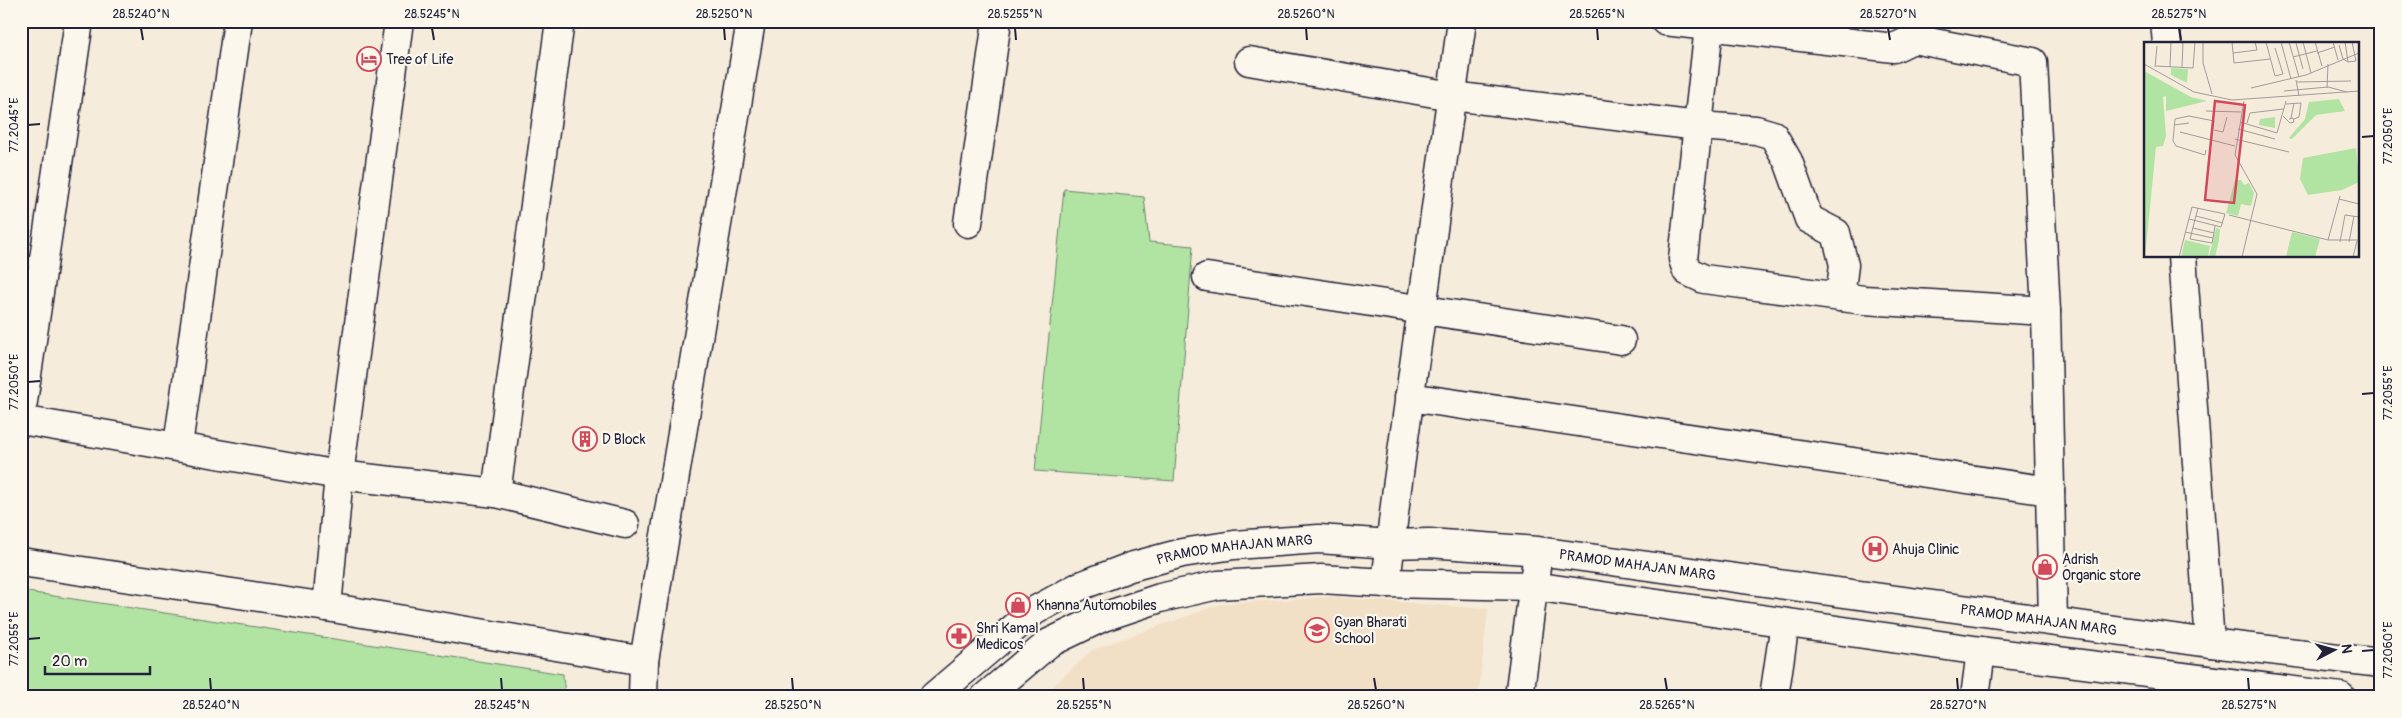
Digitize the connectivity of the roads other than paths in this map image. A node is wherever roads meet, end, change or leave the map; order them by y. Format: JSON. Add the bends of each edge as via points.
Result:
{"nodes":[{"id":1,"x":79,"y":21,"type":"edge"},
{"id":2,"x":238,"y":21,"type":"edge"},
{"id":3,"x":399,"y":21,"type":"edge"},
{"id":4,"x":560,"y":21,"type":"edge"},
{"id":5,"x":750,"y":21,"type":"edge"},
{"id":6,"x":997,"y":21,"type":"edge"},
{"id":7,"x":1462,"y":21,"type":"edge"},
{"id":8,"x":1665,"y":21,"type":"edge"},
{"id":9,"x":2165,"y":21,"type":"edge"},
{"id":10,"x":1709,"y":27,"type":"junction"},
{"id":11,"x":1918,"y":30,"type":"edge"},
{"id":12,"x":2167,"y":42,"type":"edge"},
{"id":13,"x":1249,"y":60,"type":"dead end"},
{"id":14,"x":1452,"y":96,"type":"junction"},
{"id":15,"x":1698,"y":126,"type":"junction"},
{"id":16,"x":968,"y":223,"type":"dead end"},
{"id":17,"x":2182,"y":258,"type":"edge"},
{"id":18,"x":1207,"y":277,"type":"dead end"},
{"id":19,"x":1840,"y":297,"type":"junction"},
{"id":20,"x":1422,"y":309,"type":"junction"},
{"id":21,"x":2046,"y":311,"type":"junction"},
{"id":22,"x":1621,"y":340,"type":"dead end"},
{"id":23,"x":1409,"y":397,"type":"junction"},
{"id":24,"x":21,"y":415,"type":"edge"},
{"id":25,"x":21,"y":420,"type":"edge"},
{"id":26,"x":178,"y":445,"type":"junction"},
{"id":27,"x":339,"y":475,"type":"junction"},
{"id":28,"x":2050,"y":491,"type":"junction"},
{"id":29,"x":496,"y":493,"type":"junction"},
{"id":30,"x":625,"y":524,"type":"dead end"},
{"id":31,"x":1319,"y":539,"type":"junction"},
{"id":32,"x":1390,"y":544,"type":"junction"},
{"id":33,"x":1538,"y":551,"type":"junction"},
{"id":34,"x":21,"y":562,"type":"edge"},
{"id":35,"x":1321,"y":579,"type":"junction"},
{"id":36,"x":1386,"y":583,"type":"junction"},
{"id":37,"x":1533,"y":586,"type":"junction"},
{"id":38,"x":327,"y":607,"type":"junction"},
{"id":39,"x":2052,"y":621,"type":"junction"},
{"id":40,"x":1785,"y":624,"type":"junction"},
{"id":41,"x":2210,"y":643,"type":"junction"},
{"id":42,"x":1980,"y":651,"type":"junction"},
{"id":43,"x":644,"y":661,"type":"junction"},
{"id":44,"x":2381,"y":663,"type":"edge"},
{"id":45,"x":2327,"y":696,"type":"edge"},
{"id":46,"x":643,"y":697,"type":"edge"},
{"id":47,"x":933,"y":697,"type":"edge"},
{"id":48,"x":985,"y":697,"type":"edge"},
{"id":49,"x":1519,"y":697,"type":"edge"},
{"id":50,"x":1774,"y":697,"type":"edge"},
{"id":51,"x":1975,"y":697,"type":"edge"}],
"edges":[{"from":1,"to":24,"type":"street"},
{"from":2,"to":26,"type":"street"},
{"from":3,"to":27,"type":"street"},
{"from":4,"to":29,"type":"street"},
{"from":5,"to":43,"type":"street"},
{"from":6,"to":16,"type":"street"},
{"from":7,"to":14,"type":"street"},
{"from":8,"to":10,"type":"street"},
{"from":9,"to":12,"type":"street"},
{"from":10,"to":11,"type":"street","via":[[1894,48]]},
{"from":10,"to":15,"type":"street"},
{"from":11,"to":21,"type":"street","via":[[2033,62]]},
{"from":13,"to":14,"type":"street"},
{"from":14,"to":15,"type":"street"},
{"from":14,"to":20,"type":"street"},
{"from":15,"to":19,"type":"street","via":[[1756,130],[1773,135],[1788,161],[1809,219],[1836,233],[1844,265]]},
{"from":15,"to":19,"type":"street","via":[[1683,259],[1687,271],[1704,279]]},
{"from":17,"to":41,"type":"street"},
{"from":18,"to":20,"type":"street"},
{"from":19,"to":21,"type":"street"},
{"from":20,"to":22,"type":"street"},
{"from":20,"to":23,"type":"street"},
{"from":21,"to":28,"type":"street"},
{"from":23,"to":28,"type":"street"},
{"from":23,"to":32,"type":"street"},
{"from":25,"to":26,"type":"street"},
{"from":26,"to":27,"type":"street"},
{"from":27,"to":29,"type":"street"},
{"from":27,"to":38,"type":"street"},
{"from":28,"to":39,"type":"street"},
{"from":29,"to":30,"type":"street"},
{"from":31,"to":32,"type":"street","name":"PRAMOD MAHAJAN MARG"},
{"from":31,"to":35,"type":"street"},
{"from":31,"to":47,"type":"street","name":"PRAMOD MAHAJAN MARG","via":[[1234,544],[1182,553],[1130,567],[1080,586],[1034,611]]},
{"from":32,"to":33,"type":"street","name":"PRAMOD MAHAJAN MARG","via":[[1429,543]]},
{"from":32,"to":36,"type":"street"},
{"from":33,"to":37,"type":"street"},
{"from":33,"to":39,"type":"street","name":"PRAMOD MAHAJAN MARG"},
{"from":34,"to":38,"type":"street"},
{"from":35,"to":36,"type":"street"},
{"from":35,"to":48,"type":"street","via":[[1218,585],[1160,598],[1103,617],[1049,643]]},
{"from":36,"to":37,"type":"street"},
{"from":37,"to":40,"type":"street"},
{"from":37,"to":49,"type":"street"},
{"from":38,"to":43,"type":"street"},
{"from":39,"to":41,"type":"street","name":"PRAMOD MAHAJAN MARG"},
{"from":40,"to":42,"type":"street"},
{"from":40,"to":50,"type":"street"},
{"from":41,"to":44,"type":"street","name":"PRAMOD MAHAJAN MARG"},
{"from":42,"to":45,"type":"street"},
{"from":42,"to":51,"type":"street"},
{"from":43,"to":46,"type":"street"}]}
